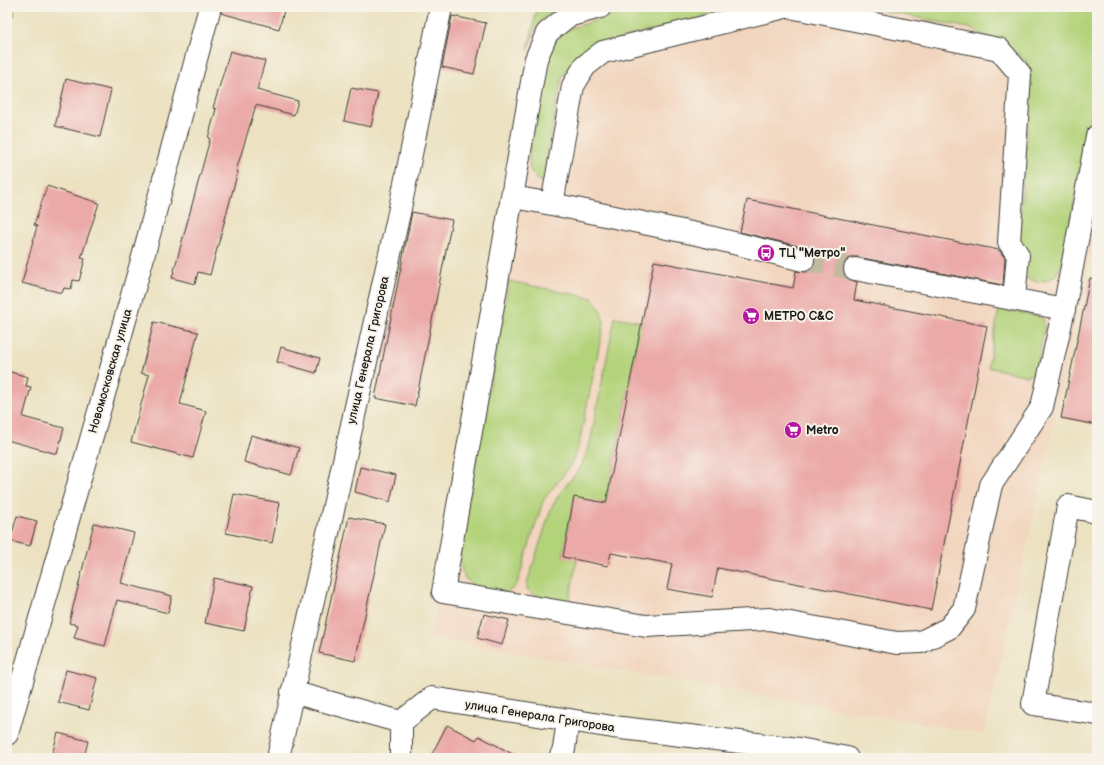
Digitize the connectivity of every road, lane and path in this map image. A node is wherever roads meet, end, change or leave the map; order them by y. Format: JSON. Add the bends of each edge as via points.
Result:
{"nodes":[{"id":1,"x":210,"y":7,"type":"edge"},
{"id":2,"x":441,"y":7,"type":"edge"},
{"id":3,"x":600,"y":7,"type":"edge"},
{"id":4,"x":785,"y":7,"type":"edge"},
{"id":5,"x":790,"y":7,"type":"edge"},
{"id":6,"x":1097,"y":136,"type":"edge"},
{"id":7,"x":513,"y":197,"type":"junction"},
{"id":8,"x":552,"y":204,"type":"junction"},
{"id":9,"x":803,"y":260,"type":"tunnel mouth"},
{"id":10,"x":855,"y":268,"type":"tunnel mouth"},
{"id":11,"x":1014,"y":298,"type":"junction"},
{"id":12,"x":1064,"y":309,"type":"junction"},
{"id":13,"x":1097,"y":512,"type":"edge"},
{"id":14,"x":292,"y":692,"type":"junction"},
{"id":15,"x":1097,"y":714,"type":"edge"},
{"id":16,"x":568,"y":720,"type":"junction"},
{"id":17,"x":401,"y":722,"type":"junction"},
{"id":18,"x":7,"y":734,"type":"edge"},
{"id":19,"x":798,"y":753,"type":"edge"},
{"id":20,"x":278,"y":758,"type":"edge"},
{"id":21,"x":401,"y":758,"type":"edge"},
{"id":22,"x":560,"y":758,"type":"edge"},
{"id":23,"x":847,"y":758,"type":"edge"}],
"edges":[{"from":1,"to":18,"type":"street","name":"Новомосковская улица"},
{"from":2,"to":14,"type":"street","name":"улица Генерала Григорова","via":[[399,214]]},
{"from":3,"to":7,"type":"street","via":[[568,16],[547,33],[536,59]]},
{"from":4,"to":8,"type":"street","via":[[603,52],[585,66],[573,86]]},
{"from":5,"to":11,"type":"street","via":[[999,49],[1020,74],[1009,242],[1018,255]]},
{"from":6,"to":12,"type":"street"},
{"from":7,"to":8,"type":"street"},
{"from":7,"to":12,"type":"street","via":[[443,592],[646,626],[769,620],[897,644],[921,642],[949,628],[964,609],[991,484],[1042,408]]},
{"from":8,"to":9,"type":"street","via":[[701,235]]},
{"from":10,"to":11,"type":"street"},
{"from":11,"to":12,"type":"street"},
{"from":13,"to":15,"type":"street","via":[[1068,506],[1033,704]]},
{"from":14,"to":17,"type":"street"},
{"from":14,"to":20,"type":"street","name":"улица Генерала Григорова"},
{"from":16,"to":17,"type":"street","name":"улица Генерала Григорова","via":[[432,698]]},
{"from":16,"to":19,"type":"street","name":"улица Генерала Григорова"},
{"from":16,"to":22,"type":"street","via":[[564,749]]},
{"from":17,"to":21,"type":"street"},
{"from":19,"to":23,"type":"street","name":"улица Генерала Григорова"}]}
